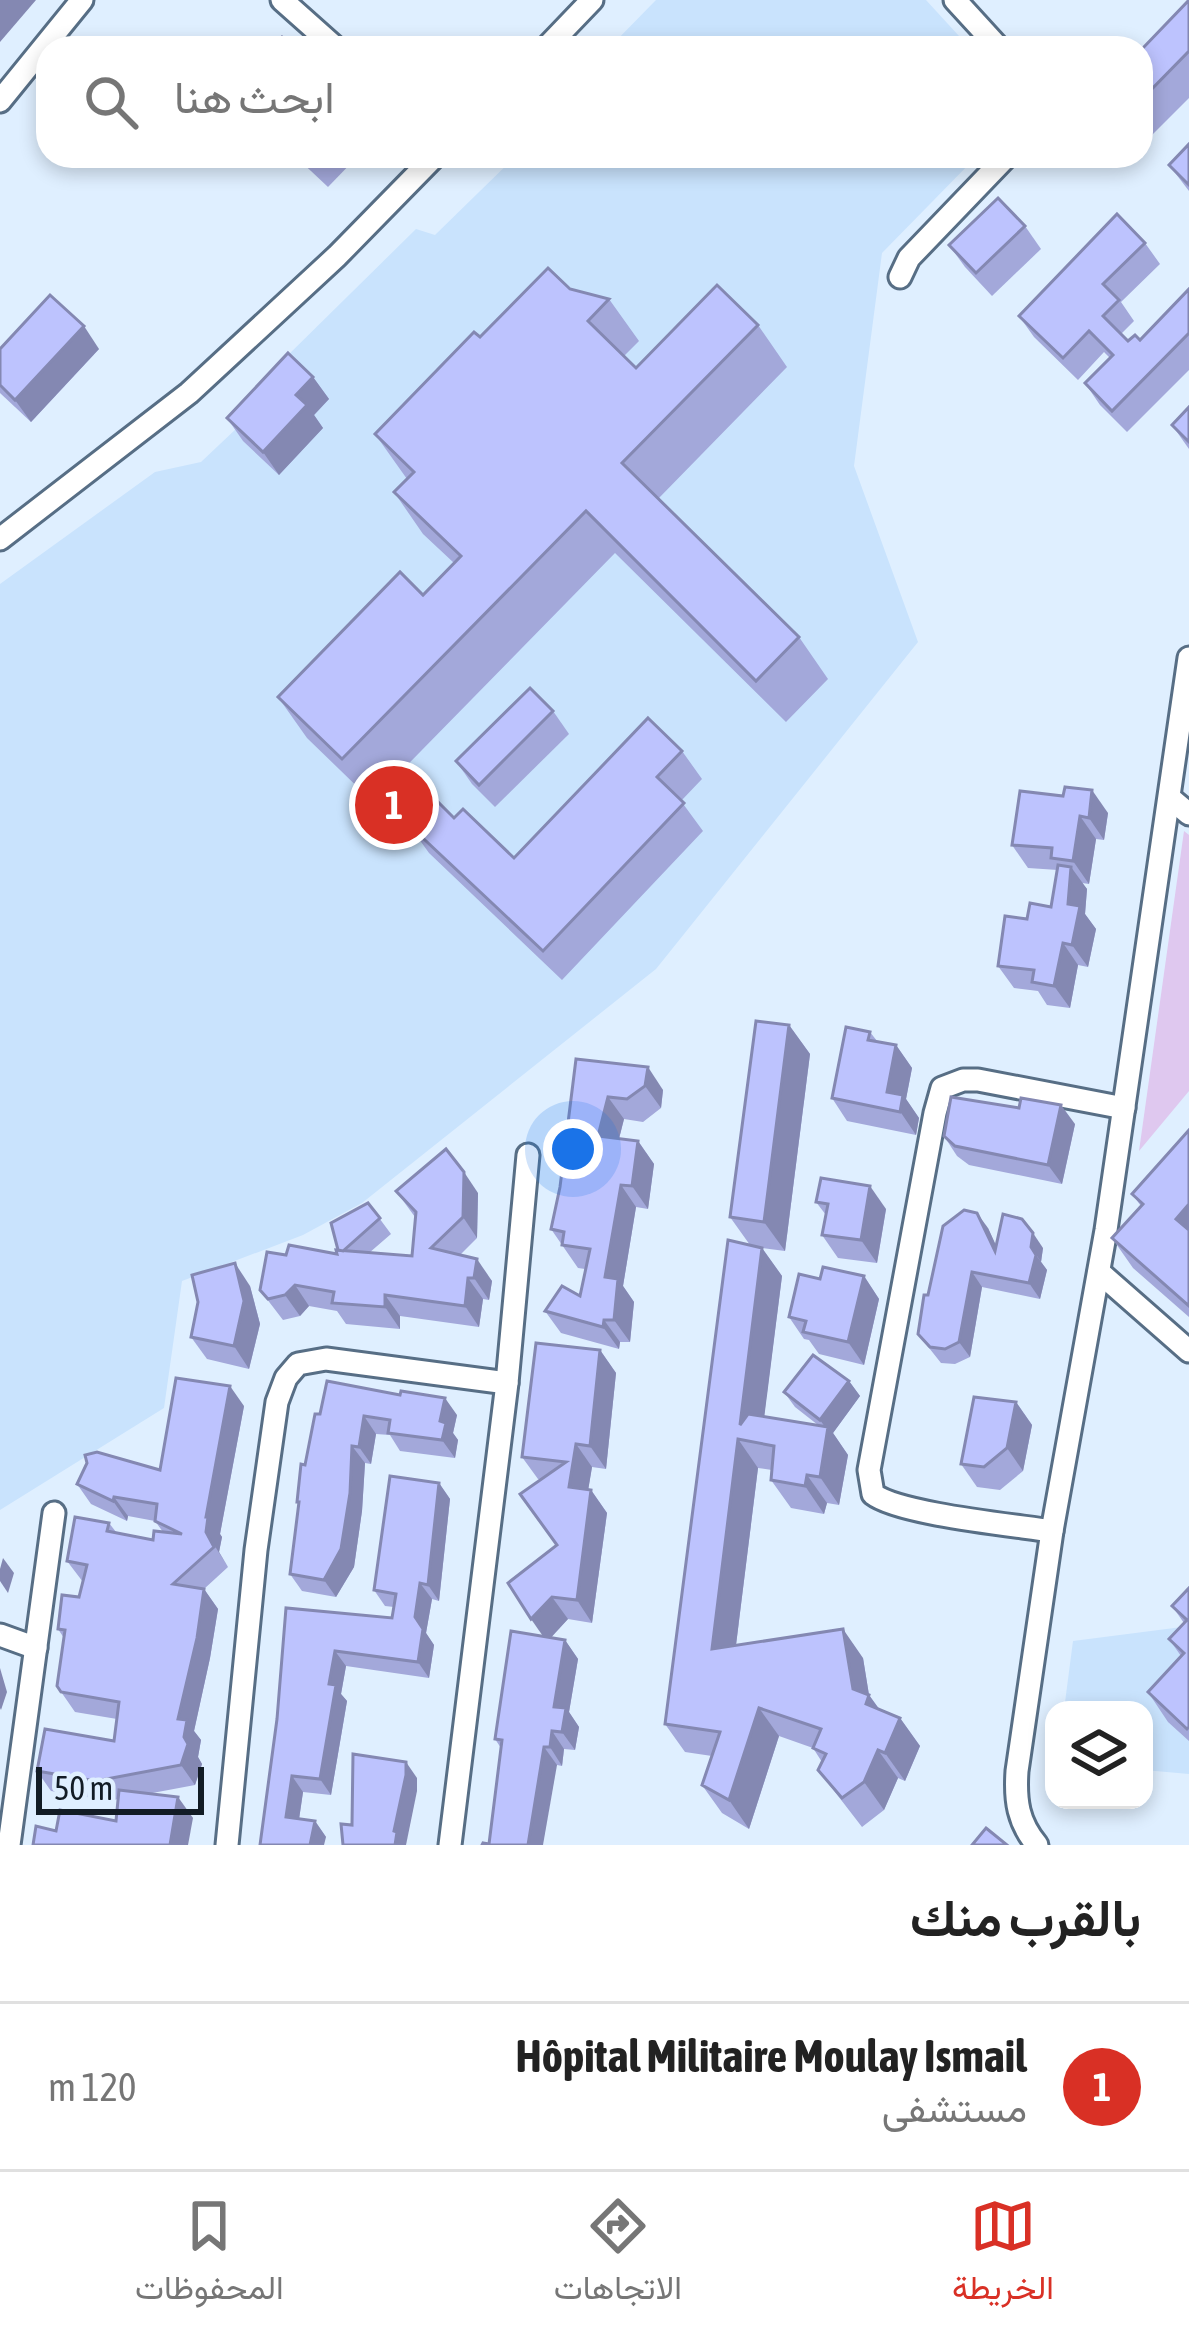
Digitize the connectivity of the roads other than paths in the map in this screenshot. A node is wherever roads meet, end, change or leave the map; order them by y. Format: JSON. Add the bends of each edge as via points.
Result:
{"nodes":[{"id":1,"x":82,"y":0,"type":"edge"},
{"id":2,"x":282,"y":0,"type":"edge"},
{"id":3,"x":592,"y":0,"type":"edge"},
{"id":4,"x":955,"y":0,"type":"edge"},
{"id":5,"x":53,"y":36,"type":"edge"},
{"id":6,"x":322,"y":36,"type":"edge"},
{"id":7,"x":558,"y":36,"type":"edge"},
{"id":8,"x":988,"y":36,"type":"edge"},
{"id":9,"x":36,"y":57,"type":"edge"},
{"id":10,"x":0,"y":101,"type":"edge"},
{"id":11,"x":423,"y":168,"type":"edge"},
{"id":12,"x":995,"y":168,"type":"edge"},
{"id":13,"x":899,"y":277,"type":"dead end"},
{"id":14,"x":0,"y":538,"type":"edge"},
{"id":15,"x":1189,"y":658,"type":"edge"},
{"id":16,"x":1170,"y":798,"type":"junction"},
{"id":17,"x":1189,"y":814,"type":"edge"},
{"id":18,"x":1124,"y":1108,"type":"junction"},
{"id":19,"x":528,"y":1155,"type":"dead end"},
{"id":20,"x":1133,"y":1197,"type":"edge"},
{"id":21,"x":1106,"y":1230,"type":"junction"},
{"id":22,"x":1099,"y":1272,"type":"junction"},
{"id":23,"x":1189,"y":1351,"type":"edge"},
{"id":24,"x":507,"y":1384,"type":"junction"},
{"id":25,"x":54,"y":1513,"type":"dead end"},
{"id":26,"x":1052,"y":1531,"type":"junction"},
{"id":27,"x":0,"y":1635,"type":"edge"},
{"id":28,"x":36,"y":1648,"type":"junction"},
{"id":29,"x":9,"y":1845,"type":"edge"},
{"id":30,"x":227,"y":1845,"type":"edge"},
{"id":31,"x":450,"y":1845,"type":"edge"},
{"id":32,"x":1037,"y":1845,"type":"edge"}],
"edges":[{"from":1,"to":5,"type":"street"},
{"from":2,"to":6,"type":"street"},
{"from":3,"to":7,"type":"street"},
{"from":4,"to":8,"type":"street"},
{"from":9,"to":10,"type":"street"},
{"from":11,"to":14,"type":"street","via":[[189,393]]},
{"from":12,"to":13,"type":"street"},
{"from":15,"to":16,"type":"street"},
{"from":16,"to":17,"type":"street"},
{"from":16,"to":18,"type":"street"},
{"from":18,"to":21,"type":"street"},
{"from":18,"to":26,"type":"street","via":[[978,1080],[943,1088],[869,1470],[881,1500]]},
{"from":19,"to":24,"type":"street"},
{"from":20,"to":21,"type":"street"},
{"from":21,"to":22,"type":"street"},
{"from":22,"to":23,"type":"street"},
{"from":22,"to":26,"type":"street"},
{"from":24,"to":30,"type":"street","via":[[326,1359],[298,1364],[286,1378],[256,1550]]},
{"from":24,"to":31,"type":"street"},
{"from":25,"to":28,"type":"street"},
{"from":26,"to":32,"type":"street","via":[[1016,1795]]},
{"from":27,"to":28,"type":"street"},
{"from":28,"to":29,"type":"street"}]}
